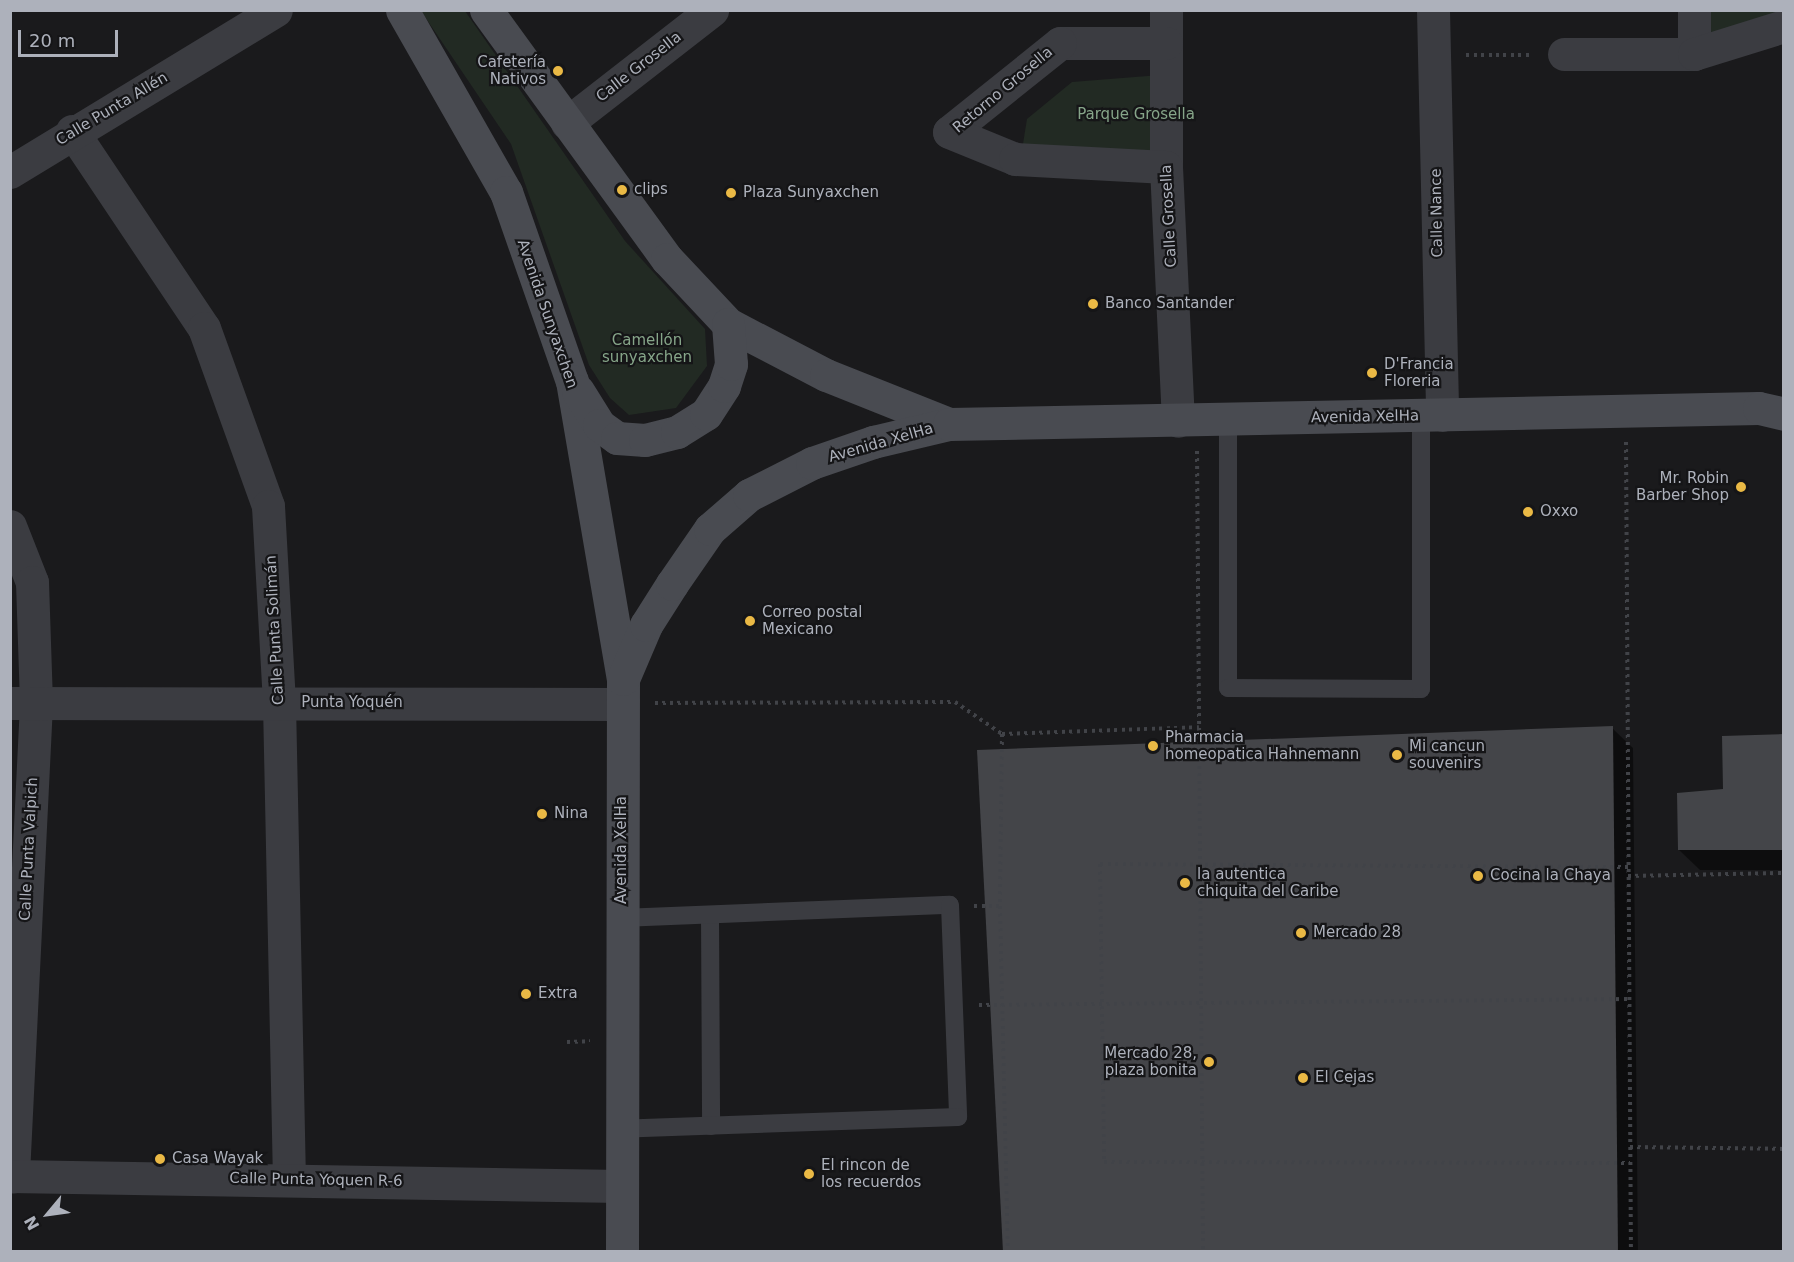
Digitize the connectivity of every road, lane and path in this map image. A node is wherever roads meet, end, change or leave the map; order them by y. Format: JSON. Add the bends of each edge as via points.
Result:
{"nodes":[{"id":1,"x":276,"y":10,"type":"edge"},
{"id":2,"x":402,"y":10,"type":"edge"},
{"id":3,"x":486,"y":10,"type":"edge"},
{"id":4,"x":712,"y":10,"type":"edge"},
{"id":5,"x":1166,"y":10,"type":"edge"},
{"id":6,"x":1432,"y":10,"type":"edge"},
{"id":7,"x":1694,"y":10,"type":"edge"},
{"id":8,"x":1784,"y":26,"type":"edge"},
{"id":9,"x":1166,"y":43,"type":"junction"},
{"id":10,"x":1564,"y":54,"type":"joint"},
{"id":11,"x":1694,"y":54,"type":"junction"},
{"id":12,"x":1433,"y":55,"type":"junction"},
{"id":13,"x":567,"y":123,"type":"junction"},
{"id":14,"x":72,"y":131,"type":"junction"},
{"id":15,"x":1166,"y":167,"type":"junction"},
{"id":16,"x":10,"y":172,"type":"edge"},
{"id":17,"x":728,"y":324,"type":"junction"},
{"id":18,"x":572,"y":381,"type":"junction"},
{"id":19,"x":1775,"y":407,"type":"edge"},
{"id":20,"x":1626,"y":411,"type":"junction"},
{"id":21,"x":1431,"y":415,"type":"junction"},
{"id":22,"x":1201,"y":420,"type":"junction"},
{"id":23,"x":949,"y":424,"type":"junction"},
{"id":24,"x":10,"y":526,"type":"edge"},
{"id":25,"x":623,"y":691,"type":"junction"},
{"id":26,"x":279,"y":703,"type":"junction"},
{"id":27,"x":23,"y":704,"type":"edge"},
{"id":28,"x":1199,"y":727,"type":"junction"},
{"id":29,"x":1002,"y":734,"type":"junction"},
{"id":30,"x":1201,"y":865,"type":"junction"},
{"id":31,"x":1628,"y":867,"type":"junction"},
{"id":32,"x":1784,"y":873,"type":"edge"},
{"id":33,"x":1628,"y":876,"type":"junction"},
{"id":34,"x":710,"y":915,"type":"junction"},
{"id":35,"x":621,"y":918,"type":"junction"},
{"id":36,"x":1629,"y":999,"type":"junction"},
{"id":37,"x":1102,"y":1003,"type":"junction"},
{"id":38,"x":1202,"y":1003,"type":"junction"},
{"id":39,"x":1003,"y":1004,"type":"junction"},
{"id":40,"x":954,"y":1005,"type":"junction"},
{"id":41,"x":711,"y":1126,"type":"junction"},
{"id":42,"x":622,"y":1129,"type":"junction"},
{"id":43,"x":1630,"y":1147,"type":"junction"},
{"id":44,"x":1784,"y":1149,"type":"edge"},
{"id":45,"x":1203,"y":1162,"type":"junction"},
{"id":46,"x":1630,"y":1163,"type":"junction"},
{"id":47,"x":12,"y":1176,"type":"edge"},
{"id":48,"x":289,"y":1179,"type":"junction"},
{"id":49,"x":621,"y":1186,"type":"junction"},
{"id":50,"x":622,"y":1251,"type":"edge"},
{"id":51,"x":1008,"y":1251,"type":"edge"},
{"id":52,"x":1203,"y":1251,"type":"edge"},
{"id":53,"x":1631,"y":1251,"type":"edge"}],
"edges":[{"from":1,"to":14,"type":"street","name":"Calle Punta Allén"},
{"from":2,"to":18,"type":"street","name":"Avenida Sunyaxchen","via":[[506,192]]},
{"from":3,"to":13,"type":"street"},
{"from":4,"to":13,"type":"street","name":"Calle Grosella"},
{"from":5,"to":9,"type":"street","name":"Calle Grosella"},
{"from":6,"to":12,"type":"street","name":"Calle Nance"},
{"from":7,"to":11,"type":"street"},
{"from":8,"to":11,"type":"street"},
{"from":9,"to":15,"type":"street","name":"Calle Grosella"},
{"from":9,"to":15,"type":"street","name":"Retorno Grosella","via":[[1060,43],[949,132],[1015,159]]},
{"from":10,"to":11,"type":"street"},
{"from":10,"to":12,"type":"path"},
{"from":12,"to":21,"type":"street","name":"Calle Nance"},
{"from":13,"to":17,"type":"street","via":[[667,259]]},
{"from":14,"to":16,"type":"street","name":"Calle Punta Allén"},
{"from":14,"to":26,"type":"street","name":"Calle Punta Solimán","via":[[204,328],[268,506]]},
{"from":15,"to":22,"type":"street","name":"Calle Grosella"},
{"from":17,"to":18,"type":"street","via":[[731,364],[724,386],[706,414],[676,432],[645,440],[616,438],[599,424]]},
{"from":17,"to":23,"type":"street","via":[[826,375]]},
{"from":18,"to":25,"type":"street","name":"Avenida Sunyaxchen"},
{"from":19,"to":20,"type":"street","name":"Avenida XelHa"},
{"from":20,"to":21,"type":"street","name":"Avenida XelHa"},
{"from":20,"to":31,"type":"path"},
{"from":21,"to":22,"type":"street","name":"Avenida XelHa"},
{"from":21,"to":22,"type":"lane","via":[[1421,689],[1228,688]]},
{"from":22,"to":23,"type":"street","name":"Avenida XelHa"},
{"from":22,"to":28,"type":"path"},
{"from":23,"to":25,"type":"street","name":"Avenida XelHa","via":[[873,442],[812,463],[749,495],[710,530],[672,584],[646,625]]},
{"from":24,"to":27,"type":"street","name":"Calle Punta Valpich","via":[[32,582]]},
{"from":25,"to":26,"type":"street","name":"Punta Yoquén"},
{"from":25,"to":29,"type":"path","via":[[955,702]]},
{"from":25,"to":35,"type":"street","name":"Avenida XelHa"},
{"from":26,"to":27,"type":"street","name":"Punta Yoquén"},
{"from":26,"to":48,"type":"street","name":"Calle Punta Solimán"},
{"from":27,"to":47,"type":"street","name":"Calle Punta Valpich"},
{"from":28,"to":29,"type":"path"},
{"from":28,"to":30,"type":"path"},
{"from":29,"to":39,"type":"path"},
{"from":30,"to":31,"type":"path"},
{"from":30,"to":37,"type":"path","via":[[1100,864]]},
{"from":30,"to":38,"type":"path"},
{"from":31,"to":33,"type":"path"},
{"from":32,"to":33,"type":"path"},
{"from":33,"to":36,"type":"path"},
{"from":34,"to":35,"type":"lane"},
{"from":34,"to":40,"type":"lane","via":[[950,906]]},
{"from":34,"to":41,"type":"lane"},
{"from":35,"to":42,"type":"street","name":"Avenida XelHa"},
{"from":36,"to":38,"type":"path"},
{"from":36,"to":43,"type":"path"},
{"from":37,"to":38,"type":"path"},
{"from":37,"to":39,"type":"path"},
{"from":37,"to":45,"type":"path","via":[[1104,1162]]},
{"from":38,"to":45,"type":"path"},
{"from":39,"to":40,"type":"path"},
{"from":39,"to":51,"type":"path"},
{"from":40,"to":41,"type":"lane","via":[[958,1117]]},
{"from":41,"to":42,"type":"lane"},
{"from":42,"to":49,"type":"street","name":"Avenida XelHa"},
{"from":43,"to":44,"type":"path"},
{"from":43,"to":46,"type":"path"},
{"from":45,"to":46,"type":"path"},
{"from":45,"to":52,"type":"path"},
{"from":46,"to":53,"type":"path"},
{"from":47,"to":48,"type":"street","name":"Calle Punta Yoquen R-6"},
{"from":48,"to":49,"type":"street","name":"Calle Punta Yoquen R-6"},
{"from":49,"to":50,"type":"street","name":"Avenida XelHa"}]}
